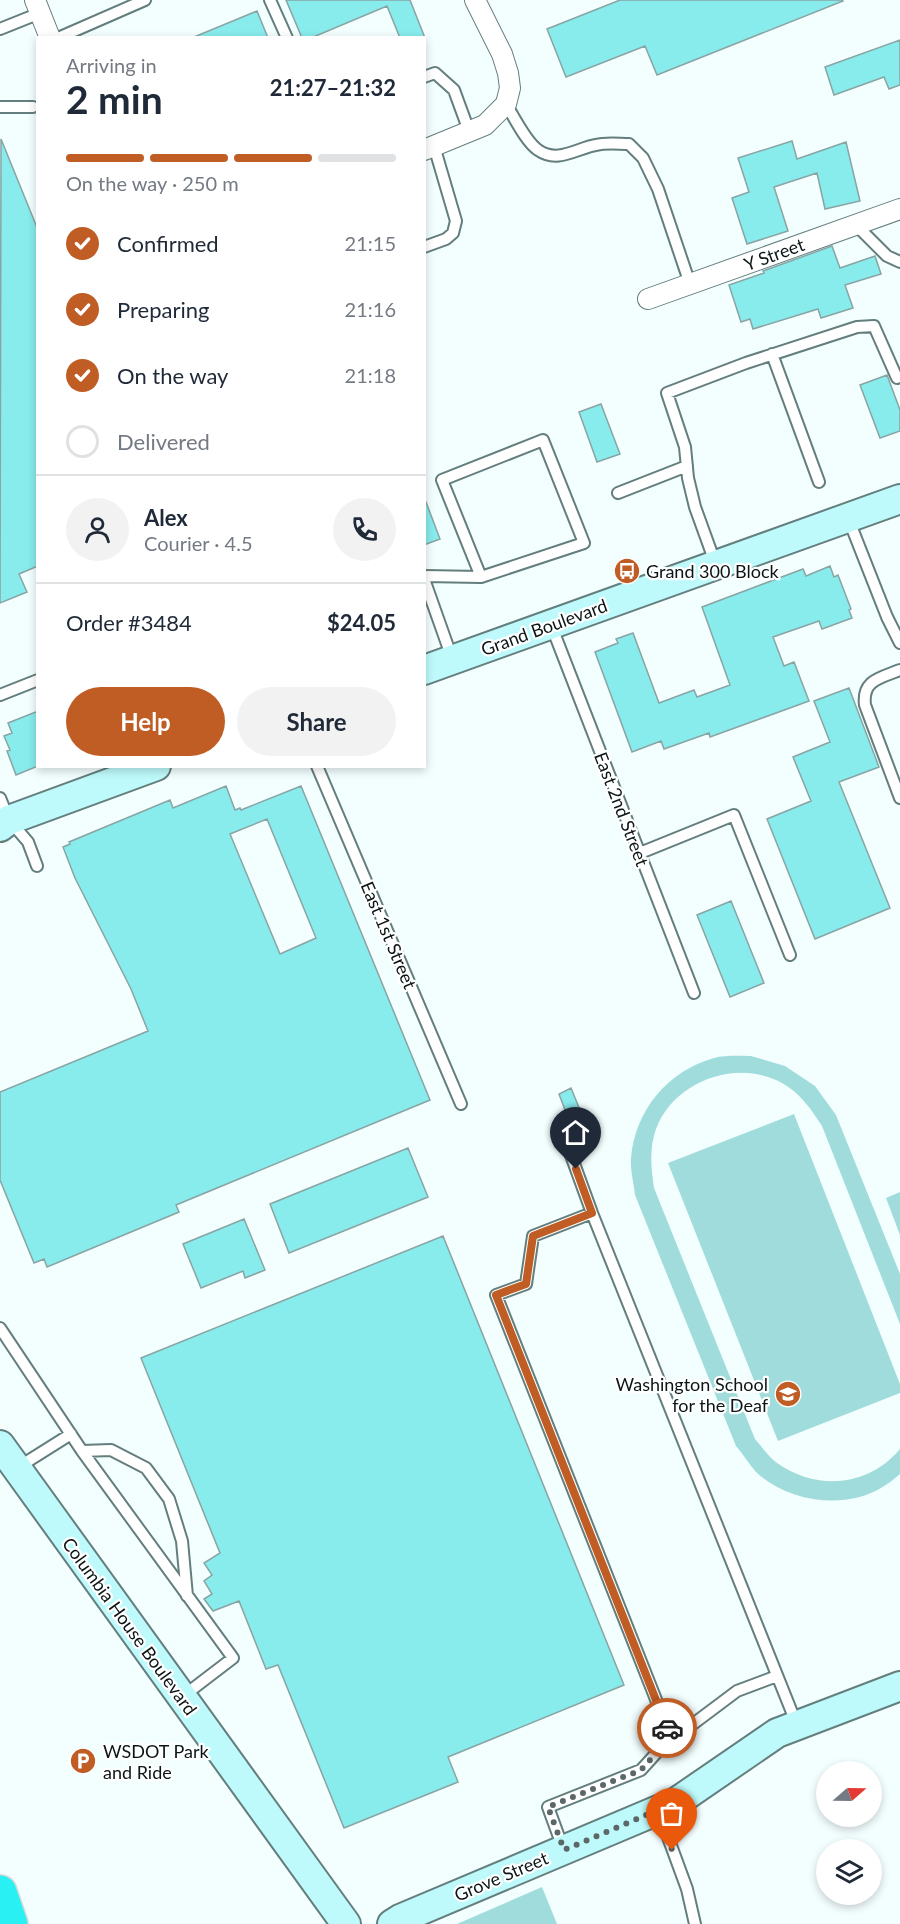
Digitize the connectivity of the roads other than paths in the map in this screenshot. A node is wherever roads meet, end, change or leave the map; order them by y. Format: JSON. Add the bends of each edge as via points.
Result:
{"nodes":[{"id":1,"x":145,"y":0,"type":"edge"},
{"id":2,"x":270,"y":0,"type":"edge"},
{"id":3,"x":475,"y":0,"type":"edge"},
{"id":4,"x":37,"y":7,"type":"edge"},
{"id":5,"x":0,"y":29,"type":"edge"},
{"id":6,"x":49,"y":36,"type":"edge"},
{"id":7,"x":63,"y":36,"type":"edge"},
{"id":8,"x":286,"y":36,"type":"edge"},
{"id":9,"x":426,"y":76,"type":"edge"},
{"id":10,"x":506,"y":104,"type":"junction"},
{"id":11,"x":0,"y":106,"type":"edge"},
{"id":12,"x":35,"y":106,"type":"edge"},
{"id":13,"x":477,"y":128,"type":"junction"},
{"id":14,"x":429,"y":148,"type":"edge"},
{"id":15,"x":900,"y":209,"type":"edge"},
{"id":16,"x":856,"y":225,"type":"junction"},
{"id":17,"x":426,"y":246,"type":"edge"},
{"id":18,"x":900,"y":262,"type":"edge"},
{"id":19,"x":690,"y":284,"type":"junction"},
{"id":20,"x":648,"y":299,"type":"dead end"},
{"id":21,"x":772,"y":354,"type":"junction"},
{"id":22,"x":897,"y":378,"type":"dead end"},
{"id":23,"x":687,"y":466,"type":"junction"},
{"id":24,"x":819,"y":482,"type":"dead end"},
{"id":25,"x":618,"y":493,"type":"dead end"},
{"id":26,"x":900,"y":499,"type":"edge"},
{"id":27,"x":848,"y":518,"type":"junction"},
{"id":28,"x":716,"y":565,"type":"junction"},
{"id":29,"x":426,"y":577,"type":"edge"},
{"id":30,"x":481,"y":577,"type":"junction"},
{"id":31,"x":426,"y":583,"type":"edge"},
{"id":32,"x":551,"y":625,"type":"junction"},
{"id":33,"x":900,"y":643,"type":"edge"},
{"id":34,"x":453,"y":660,"type":"junction"},
{"id":35,"x":426,"y":669,"type":"edge"},
{"id":36,"x":900,"y":669,"type":"edge"},
{"id":37,"x":36,"y":681,"type":"edge"},
{"id":38,"x":0,"y":695,"type":"edge"},
{"id":39,"x":150,"y":768,"type":"edge"},
{"id":40,"x":318,"y":768,"type":"edge"},
{"id":41,"x":900,"y":798,"type":"edge"},
{"id":42,"x":2,"y":816,"type":"edge"},
{"id":43,"x":640,"y":853,"type":"junction"},
{"id":44,"x":38,"y":866,"type":"dead end"},
{"id":45,"x":790,"y":955,"type":"dead end"},
{"id":46,"x":694,"y":993,"type":"dead end"},
{"id":47,"x":461,"y":1104,"type":"dead end"},
{"id":48,"x":568,"y":1148,"type":"dead end"},
{"id":49,"x":592,"y":1213,"type":"junction"},
{"id":50,"x":0,"y":1328,"type":"edge"},
{"id":51,"x":71,"y":1434,"type":"junction"},
{"id":52,"x":0,"y":1445,"type":"edge"},
{"id":53,"x":81,"y":1451,"type":"junction"},
{"id":54,"x":17,"y":1468,"type":"junction"},
{"id":55,"x":187,"y":1597,"type":"junction"},
{"id":56,"x":777,"y":1676,"type":"junction"},
{"id":57,"x":899,"y":1690,"type":"edge"},
{"id":58,"x":182,"y":1698,"type":"junction"},
{"id":59,"x":797,"y":1725,"type":"junction"},
{"id":60,"x":672,"y":1740,"type":"junction"},
{"id":61,"x":658,"y":1810,"type":"junction"},
{"id":62,"x":564,"y":1850,"type":"junction"},
{"id":63,"x":0,"y":1892,"type":"edge"},
{"id":64,"x":12,"y":1924,"type":"edge"},
{"id":65,"x":346,"y":1924,"type":"edge"},
{"id":66,"x":392,"y":1924,"type":"edge"},
{"id":67,"x":695,"y":1924,"type":"edge"}],
"edges":[{"from":1,"to":7,"type":"lane"},
{"from":2,"to":8,"type":"lane"},
{"from":3,"to":10,"type":"street","via":[[508,73]]},
{"from":4,"to":5,"type":"lane"},
{"from":4,"to":6,"type":"street"},
{"from":9,"to":13,"type":"lane","via":[[435,73],[454,90]]},
{"from":10,"to":13,"type":"street"},
{"from":10,"to":19,"type":"lane","via":[[538,151],[567,155],[596,145],[629,144],[643,158],[658,189]]},
{"from":11,"to":12,"type":"lane"},
{"from":13,"to":14,"type":"street"},
{"from":14,"to":17,"type":"lane","via":[[456,221],[453,233],[446,239]]},
{"from":15,"to":16,"type":"street","name":"Y Street"},
{"from":16,"to":18,"type":"lane","via":[[886,256]]},
{"from":16,"to":19,"type":"street","name":"Y Street"},
{"from":19,"to":20,"type":"street","name":"Y Street"},
{"from":21,"to":22,"type":"lane","via":[[857,327],[874,326]]},
{"from":21,"to":23,"type":"lane","via":[[668,393]]},
{"from":21,"to":24,"type":"lane"},
{"from":23,"to":25,"type":"lane"},
{"from":23,"to":28,"type":"lane","via":[[695,507]]},
{"from":26,"to":27,"type":"main road","name":"Grand Boulevard"},
{"from":27,"to":28,"type":"main road","name":"Grand Boulevard"},
{"from":27,"to":33,"type":"lane"},
{"from":28,"to":32,"type":"main road","name":"Grand Boulevard"},
{"from":29,"to":30,"type":"lane"},
{"from":30,"to":30,"type":"lane","via":[[584,543],[543,440],[442,480]]},
{"from":31,"to":34,"type":"lane"},
{"from":32,"to":34,"type":"main road","name":"Grand Boulevard"},
{"from":32,"to":43,"type":"lane","name":"East 2nd Street"},
{"from":34,"to":35,"type":"main road","name":"Grand Boulevard"},
{"from":36,"to":41,"type":"lane","via":[[870,683],[863,693]]},
{"from":37,"to":38,"type":"lane"},
{"from":39,"to":42,"type":"main road"},
{"from":40,"to":47,"type":"lane","name":"East 1st Street"},
{"from":42,"to":44,"type":"lane","via":[[28,842]]},
{"from":43,"to":45,"type":"lane","via":[[734,815]]},
{"from":43,"to":46,"type":"lane","name":"East 2nd Street"},
{"from":48,"to":49,"type":"lane"},
{"from":49,"to":56,"type":"lane"},
{"from":49,"to":60,"type":"lane","via":[[533,1236],[526,1284],[496,1295]]},
{"from":50,"to":51,"type":"lane"},
{"from":51,"to":53,"type":"lane"},
{"from":51,"to":54,"type":"lane"},
{"from":52,"to":54,"type":"main road","name":"Columbia House Boulevard"},
{"from":53,"to":55,"type":"lane"},
{"from":53,"to":55,"type":"lane","via":[[111,1450],[146,1468],[170,1499],[182,1540]]},
{"from":54,"to":58,"type":"main road","name":"Columbia House Boulevard"},
{"from":55,"to":58,"type":"lane","via":[[233,1658]]},
{"from":56,"to":59,"type":"lane"},
{"from":56,"to":60,"type":"lane","via":[[737,1690]]},
{"from":57,"to":59,"type":"main road","name":"Grove Street"},
{"from":58,"to":65,"type":"main road","name":"Columbia House Boulevard"},
{"from":59,"to":61,"type":"main road","name":"Grove Street","via":[[777,1733],[675,1803]]},
{"from":60,"to":62,"type":"lane","via":[[641,1770],[548,1807]]},
{"from":61,"to":62,"type":"main road","name":"Grove Street"},
{"from":61,"to":67,"type":"lane","via":[[687,1889]]},
{"from":62,"to":66,"type":"main road","name":"Grove Street"},
{"from":63,"to":64,"type":"highway"}]}
